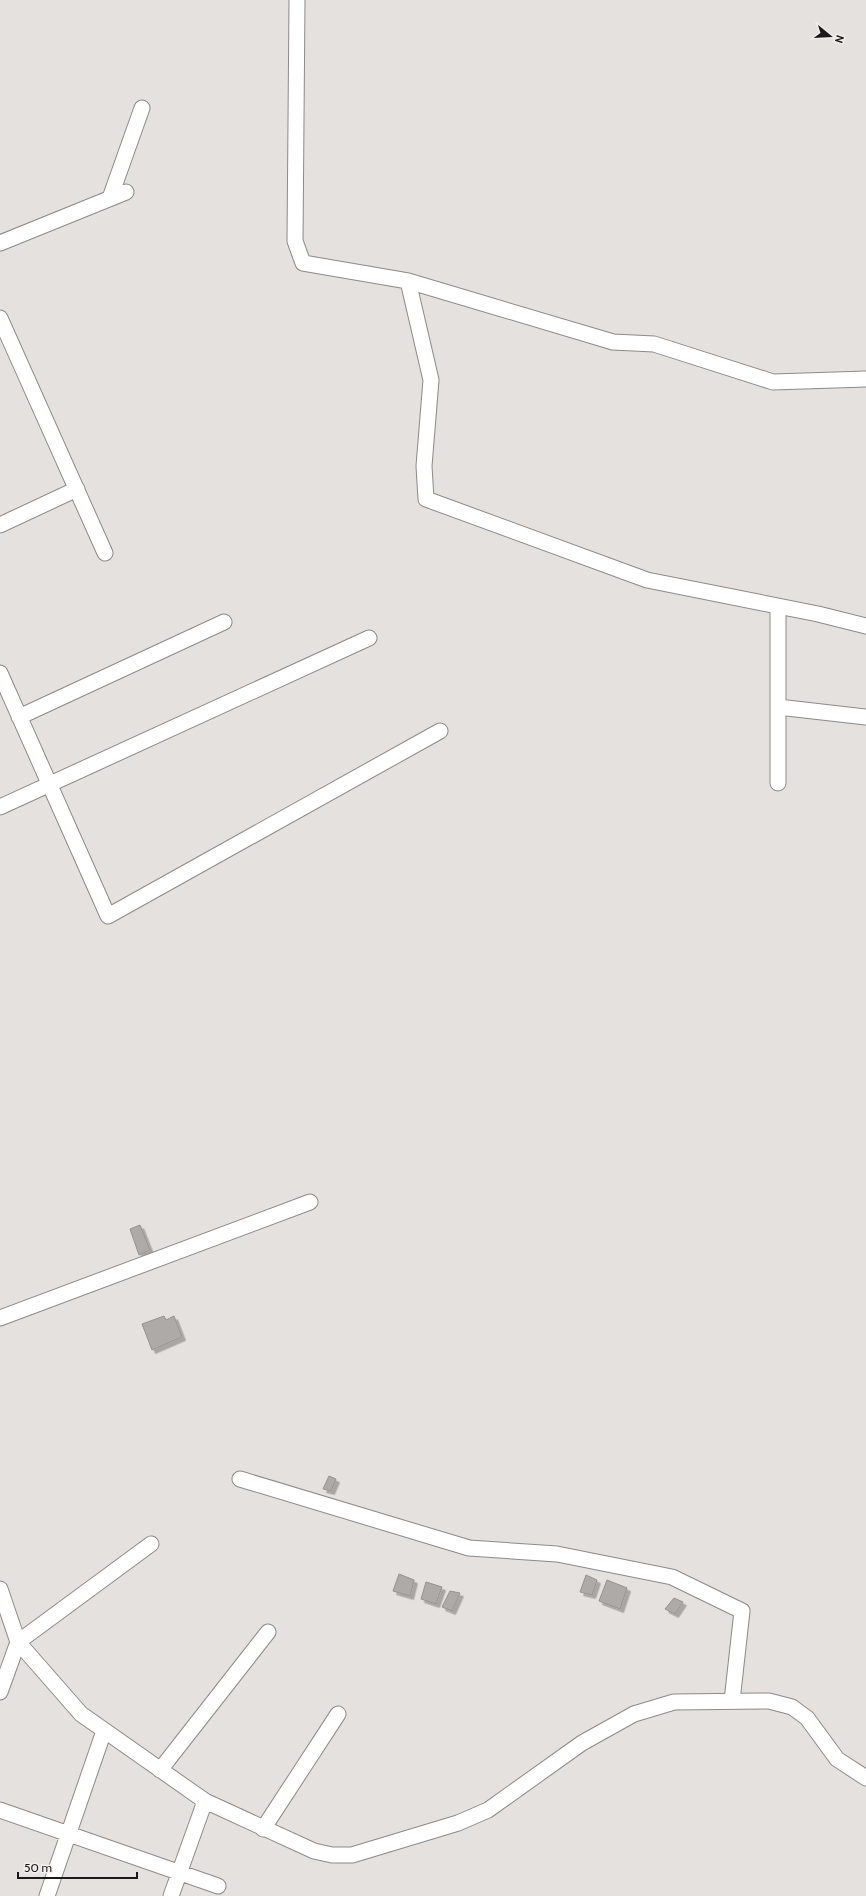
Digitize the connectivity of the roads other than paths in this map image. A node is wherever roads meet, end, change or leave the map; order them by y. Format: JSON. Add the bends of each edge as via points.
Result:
{"nodes":[{"id":1,"x":296,"y":0,"type":"edge"},
{"id":2,"x":142,"y":108,"type":"dead end"},
{"id":3,"x":126,"y":192,"type":"dead end"},
{"id":4,"x":110,"y":198,"type":"junction"},
{"id":5,"x":0,"y":244,"type":"edge"},
{"id":6,"x":408,"y":281,"type":"junction"},
{"id":7,"x":0,"y":318,"type":"edge"},
{"id":8,"x":866,"y":380,"type":"edge"},
{"id":9,"x":77,"y":489,"type":"junction"},
{"id":10,"x":0,"y":526,"type":"edge"},
{"id":11,"x":105,"y":552,"type":"dead end"},
{"id":12,"x":778,"y":606,"type":"junction"},
{"id":13,"x":224,"y":622,"type":"dead end"},
{"id":14,"x":866,"y":626,"type":"edge"},
{"id":15,"x":369,"y":638,"type":"dead end"},
{"id":16,"x":0,"y":673,"type":"edge"},
{"id":17,"x":778,"y":707,"type":"junction"},
{"id":18,"x":19,"y":717,"type":"junction"},
{"id":19,"x":866,"y":717,"type":"edge"},
{"id":20,"x":440,"y":730,"type":"dead end"},
{"id":21,"x":48,"y":783,"type":"junction"},
{"id":22,"x":778,"y":783,"type":"dead end"},
{"id":23,"x":0,"y":807,"type":"edge"},
{"id":24,"x":310,"y":1202,"type":"dead end"},
{"id":25,"x":0,"y":1318,"type":"edge"},
{"id":26,"x":240,"y":1479,"type":"dead end"},
{"id":27,"x":151,"y":1544,"type":"dead end"},
{"id":28,"x":0,"y":1589,"type":"edge"},
{"id":29,"x":268,"y":1632,"type":"dead end"},
{"id":30,"x":18,"y":1642,"type":"junction"},
{"id":31,"x":0,"y":1692,"type":"edge"},
{"id":32,"x":732,"y":1701,"type":"junction"},
{"id":33,"x":338,"y":1714,"type":"dead end"},
{"id":34,"x":104,"y":1731,"type":"junction"},
{"id":35,"x":160,"y":1770,"type":"junction"},
{"id":36,"x":866,"y":1778,"type":"edge"},
{"id":37,"x":205,"y":1801,"type":"junction"},
{"id":38,"x":0,"y":1810,"type":"edge"},
{"id":39,"x":263,"y":1829,"type":"junction"},
{"id":40,"x":68,"y":1834,"type":"junction"},
{"id":41,"x":179,"y":1873,"type":"junction"},
{"id":42,"x":218,"y":1886,"type":"dead end"},
{"id":43,"x":46,"y":1896,"type":"edge"},
{"id":44,"x":171,"y":1896,"type":"edge"}],
"edges":[{"from":1,"to":6,"type":"street","via":[[295,241],[303,263]]},
{"from":2,"to":4,"type":"street"},
{"from":3,"to":4,"type":"street"},
{"from":4,"to":5,"type":"street"},
{"from":6,"to":8,"type":"street","via":[[613,342],[654,344],[773,382]]},
{"from":6,"to":12,"type":"street","via":[[431,380],[424,466],[426,499],[648,580]]},
{"from":7,"to":9,"type":"street"},
{"from":9,"to":10,"type":"street"},
{"from":9,"to":11,"type":"street"},
{"from":12,"to":14,"type":"street"},
{"from":12,"to":17,"type":"street"},
{"from":13,"to":18,"type":"street"},
{"from":15,"to":21,"type":"street"},
{"from":16,"to":18,"type":"street"},
{"from":17,"to":19,"type":"street"},
{"from":17,"to":22,"type":"street"},
{"from":18,"to":21,"type":"street"},
{"from":20,"to":21,"type":"street","via":[[108,916]]},
{"from":21,"to":23,"type":"street"},
{"from":24,"to":25,"type":"street"},
{"from":26,"to":32,"type":"street","via":[[469,1548],[557,1554],[672,1577],[742,1611]]},
{"from":27,"to":30,"type":"street"},
{"from":28,"to":30,"type":"street"},
{"from":29,"to":35,"type":"street"},
{"from":30,"to":31,"type":"street"},
{"from":30,"to":34,"type":"street","via":[[81,1714]]},
{"from":32,"to":36,"type":"street","via":[[769,1701],[792,1707],[807,1718],[837,1758]]},
{"from":32,"to":39,"type":"street","via":[[674,1702],[634,1714],[582,1743],[488,1810],[458,1823],[352,1854],[332,1855],[314,1851]]},
{"from":33,"to":39,"type":"street"},
{"from":34,"to":35,"type":"street"},
{"from":34,"to":40,"type":"street"},
{"from":35,"to":37,"type":"street"},
{"from":37,"to":39,"type":"street"},
{"from":37,"to":41,"type":"street"},
{"from":38,"to":40,"type":"street"},
{"from":40,"to":41,"type":"street"},
{"from":40,"to":43,"type":"street"},
{"from":41,"to":42,"type":"street"},
{"from":41,"to":44,"type":"street"}]}
